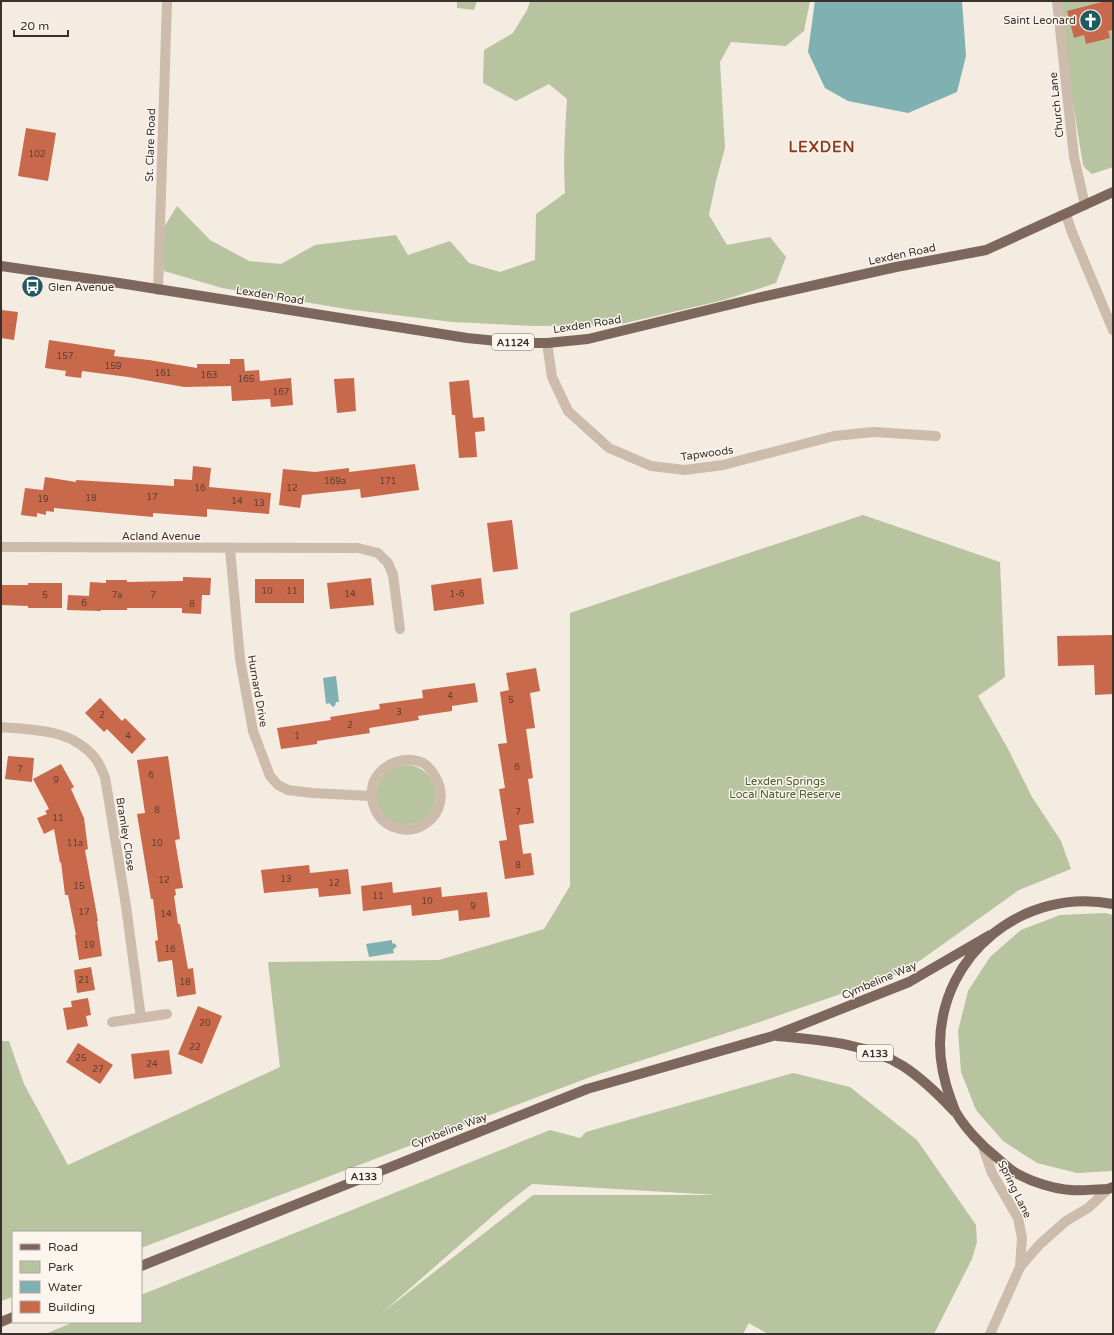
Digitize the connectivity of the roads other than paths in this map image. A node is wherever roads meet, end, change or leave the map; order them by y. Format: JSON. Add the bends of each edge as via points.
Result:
{"nodes":[{"id":1,"x":167,"y":1,"type":"edge"},
{"id":2,"x":1057,"y":1,"type":"edge"},
{"id":3,"x":1113,"y":192,"type":"edge"},
{"id":4,"x":1085,"y":205,"type":"junction"},
{"id":5,"x":1066,"y":214,"type":"junction"},
{"id":6,"x":1,"y":266,"type":"edge"},
{"id":7,"x":158,"y":290,"type":"junction"},
{"id":8,"x":1113,"y":330,"type":"edge"},
{"id":9,"x":547,"y":343,"type":"junction"},
{"id":10,"x":936,"y":436,"type":"dead end"},
{"id":11,"x":1,"y":547,"type":"edge"},
{"id":12,"x":230,"y":549,"type":"junction"},
{"id":13,"x":400,"y":629,"type":"dead end"},
{"id":14,"x":1,"y":727,"type":"edge"},
{"id":15,"x":371,"y":796,"type":"junction"},
{"id":16,"x":1113,"y":896,"type":"edge"},
{"id":17,"x":1070,"y":901,"type":"junction"},
{"id":18,"x":1113,"y":904,"type":"edge"},
{"id":19,"x":990,"y":935,"type":"junction"},
{"id":20,"x":167,"y":1014,"type":"dead end"},
{"id":21,"x":141,"y":1018,"type":"junction"},
{"id":22,"x":112,"y":1022,"type":"dead end"},
{"id":23,"x":773,"y":1036,"type":"junction"},
{"id":24,"x":956,"y":1114,"type":"junction"},
{"id":25,"x":983,"y":1147,"type":"junction"},
{"id":26,"x":1110,"y":1188,"type":"edge"},
{"id":27,"x":142,"y":1266,"type":"edge"},
{"id":28,"x":1020,"y":1267,"type":"junction"},
{"id":29,"x":12,"y":1317,"type":"edge"},
{"id":30,"x":1,"y":1322,"type":"edge"},
{"id":31,"x":990,"y":1334,"type":"edge"}],
"edges":[{"from":1,"to":7,"type":"street","name":"St. Clare Road"},
{"from":2,"to":4,"type":"street","name":"Church Lane","via":[[1074,157]]},
{"from":3,"to":4,"type":"main road","name":"Lexden Road","number":"A1124"},
{"from":4,"to":5,"type":"main road","name":"Lexden Road","number":"A1124"},
{"from":5,"to":8,"type":"street"},
{"from":5,"to":9,"type":"main road","name":"Lexden Road","number":"A1124","via":[[986,250],[842,279],[588,339]]},
{"from":6,"to":7,"type":"main road","name":"Lexden Road","number":"A1124"},
{"from":7,"to":9,"type":"main road","name":"Lexden Road","number":"A1124","via":[[467,338]]},
{"from":9,"to":10,"type":"street","name":"Tapwoods","via":[[552,377],[568,411],[609,448],[651,466],[685,470],[723,465],[834,436],[874,432]]},
{"from":11,"to":12,"type":"street","name":"Acland Avenue"},
{"from":12,"to":13,"type":"street","name":"Acland Avenue","via":[[358,548],[378,553],[388,563],[393,575]]},
{"from":12,"to":15,"type":"street","name":"Hurnard Drive","via":[[240,659],[252,731],[270,776],[278,785],[288,790]]},
{"from":14,"to":21,"type":"street","name":"Bramley Close","via":[[42,730],[65,736],[82,745],[96,759],[105,777]]},
{"from":15,"to":15,"type":"street","via":[[374,782],[382,769],[392,763],[408,760],[423,764],[432,770],[442,794],[440,807],[426,824],[402,830],[384,822],[376,813]]},
{"from":16,"to":17,"type":"main road"},
{"from":17,"to":18,"type":"main road","via":[[1100,901]]},
{"from":17,"to":19,"type":"main road","via":[[1040,907],[1014,918]]},
{"from":19,"to":23,"type":"main road","name":"Cymbeline Way","number":"A133","via":[[909,982]]},
{"from":19,"to":24,"type":"main road","via":[[966,962],[951,987],[943,1011],[940,1056],[944,1080]]},
{"from":20,"to":21,"type":"street"},
{"from":21,"to":22,"type":"street"},
{"from":23,"to":24,"type":"main road","name":"Cymbeline Way","number":"A133","via":[[814,1039],[869,1050],[904,1066]]},
{"from":23,"to":27,"type":"main road","name":"Cymbeline Way","number":"A133","via":[[587,1089]]},
{"from":24,"to":25,"type":"main road","name":"Cymbeline Way"},
{"from":25,"to":26,"type":"main road","name":"Cymbeline Way","via":[[1016,1173],[1042,1184],[1071,1190]]},
{"from":25,"to":28,"type":"street","name":"Spring Lane","via":[[992,1173],[1018,1218],[1022,1238]]},
{"from":26,"to":28,"type":"street","name":"Spring Lane","via":[[1088,1208],[1055,1230]]},
{"from":28,"to":31,"type":"street","name":"Spring Lane"},
{"from":29,"to":30,"type":"main road"}]}
